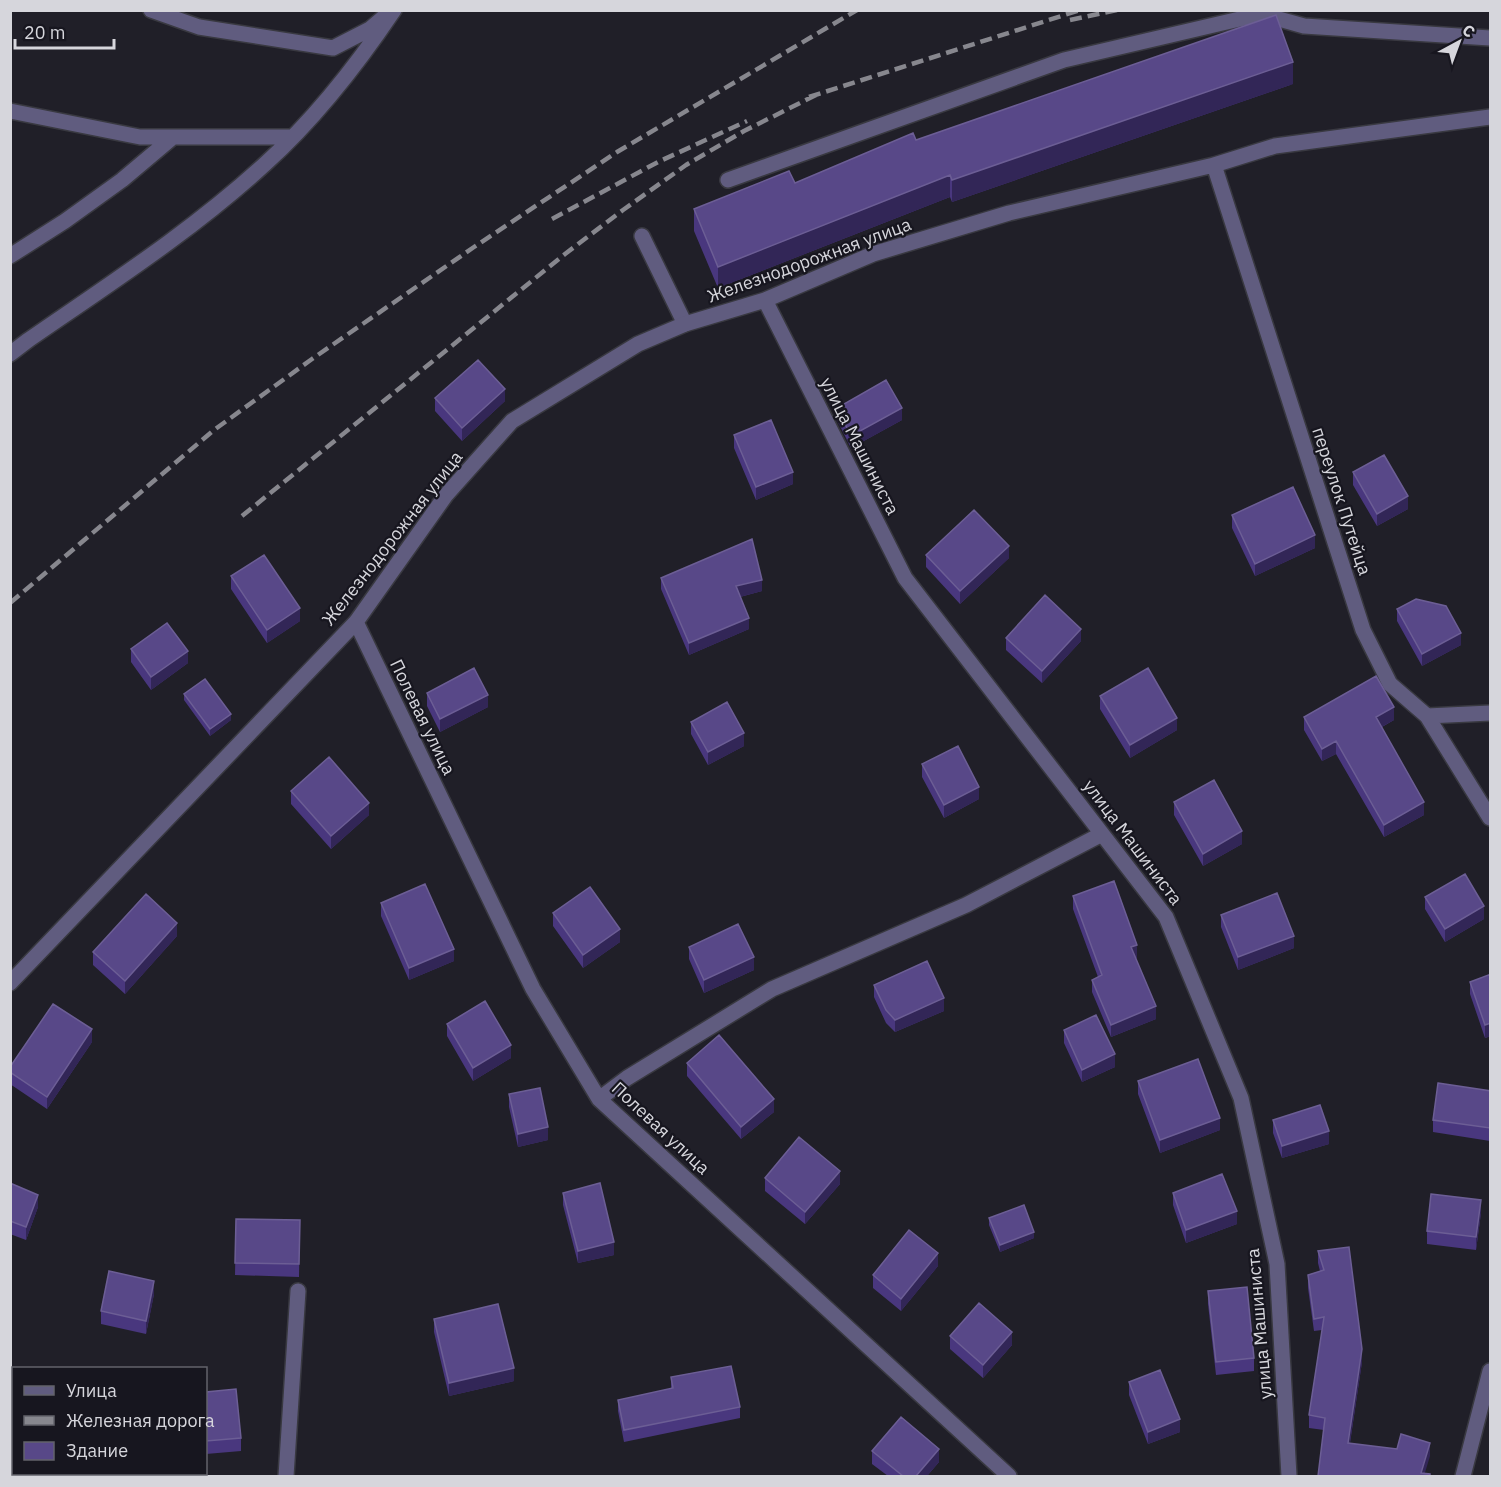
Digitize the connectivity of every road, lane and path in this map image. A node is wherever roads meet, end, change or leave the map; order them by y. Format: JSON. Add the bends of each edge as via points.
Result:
{"nodes":[{"id":1,"x":151,"y":10,"type":"edge"},
{"id":2,"x":392,"y":10,"type":"edge"},
{"id":3,"x":1491,"y":38,"type":"edge"},
{"id":4,"x":10,"y":111,"type":"edge"},
{"id":5,"x":1491,"y":117,"type":"edge"},
{"id":6,"x":173,"y":137,"type":"junction"},
{"id":7,"x":291,"y":137,"type":"junction"},
{"id":8,"x":1214,"y":165,"type":"junction"},
{"id":9,"x":728,"y":180,"type":"dead end"},
{"id":10,"x":642,"y":236,"type":"dead end"},
{"id":11,"x":10,"y":256,"type":"edge"},
{"id":12,"x":765,"y":300,"type":"junction"},
{"id":13,"x":685,"y":324,"type":"junction"},
{"id":14,"x":10,"y":354,"type":"edge"},
{"id":15,"x":356,"y":622,"type":"junction"},
{"id":16,"x":1491,"y":713,"type":"edge"},
{"id":17,"x":1427,"y":716,"type":"junction"},
{"id":18,"x":1491,"y":818,"type":"edge"},
{"id":19,"x":1102,"y":834,"type":"junction"},
{"id":20,"x":10,"y":982,"type":"edge"},
{"id":21,"x":599,"y":1099,"type":"junction"},
{"id":22,"x":298,"y":1291,"type":"dead end"},
{"id":23,"x":1491,"y":1371,"type":"edge"},
{"id":24,"x":285,"y":1476,"type":"edge"},
{"id":25,"x":1009,"y":1476,"type":"edge"},
{"id":26,"x":1289,"y":1476,"type":"edge"},
{"id":27,"x":1463,"y":1476,"type":"edge"}],
"edges":[{"from":1,"to":2,"type":"street","via":[[199,27],[333,48],[370,29]]},
{"from":2,"to":7,"type":"street","via":[[362,57]]},
{"from":3,"to":9,"type":"street","via":[[1304,26],[1261,14],[1064,60]]},
{"from":4,"to":6,"type":"street","via":[[140,137]]},
{"from":5,"to":8,"type":"street","name":"Железнодорожная улица","via":[[1275,146]]},
{"from":6,"to":7,"type":"street"},
{"from":6,"to":11,"type":"street","via":[[122,180]]},
{"from":7,"to":14,"type":"street","via":[[266,164],[170,242]]},
{"from":8,"to":12,"type":"street","name":"Железнодорожная улица","via":[[1009,213],[873,254]]},
{"from":8,"to":17,"type":"street","name":"переулок Путейца","via":[[1363,630],[1390,684]]},
{"from":10,"to":13,"type":"street"},
{"from":12,"to":13,"type":"street","name":"Железнодорожная улица"},
{"from":12,"to":19,"type":"street","name":"улица Машиниста","via":[[905,578]]},
{"from":13,"to":15,"type":"street","name":"Железнодорожная улица","via":[[638,344],[512,421],[446,495]]},
{"from":15,"to":20,"type":"street","name":"Железнодорожная улица"},
{"from":15,"to":21,"type":"street","name":"Полевая улица","via":[[533,989]]},
{"from":16,"to":17,"type":"street"},
{"from":17,"to":18,"type":"street","name":"переулок Путейца"},
{"from":19,"to":21,"type":"street","via":[[966,905],[772,990]]},
{"from":19,"to":26,"type":"street","name":"улица Машиниста","via":[[1166,916],[1241,1098],[1277,1264]]},
{"from":21,"to":25,"type":"street","name":"Полевая улица"},
{"from":22,"to":24,"type":"street"},
{"from":23,"to":27,"type":"street"}]}
